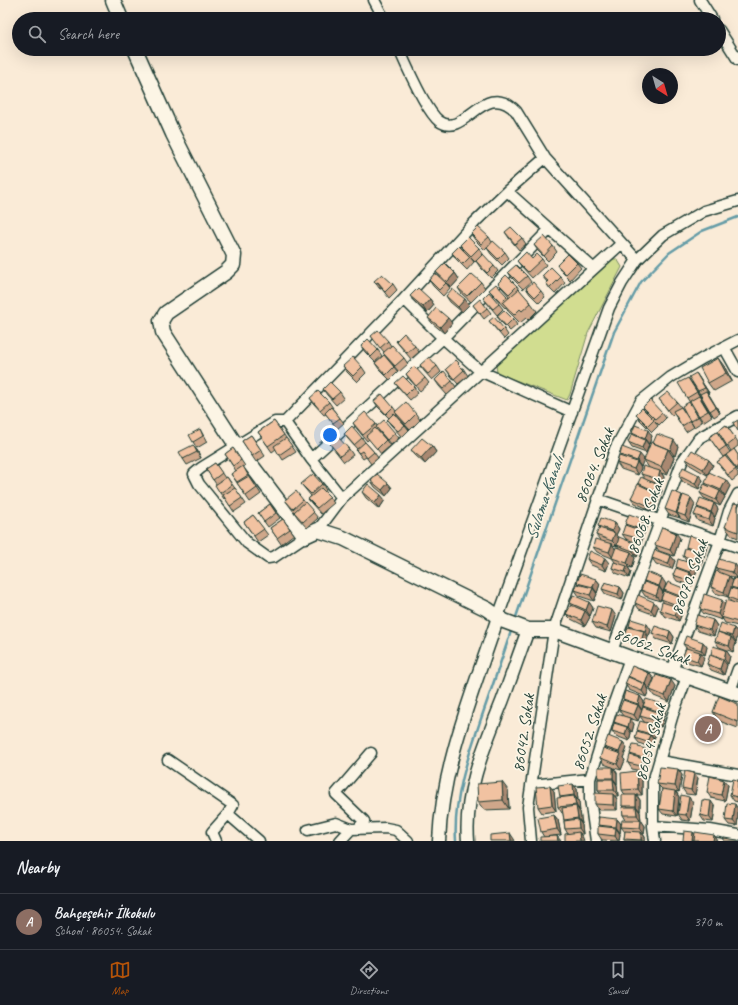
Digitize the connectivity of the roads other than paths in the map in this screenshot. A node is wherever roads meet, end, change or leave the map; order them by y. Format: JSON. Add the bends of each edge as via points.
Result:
{"nodes":[{"id":1,"x":113,"y":0,"type":"edge"},
{"id":2,"x":374,"y":0,"type":"edge"},
{"id":3,"x":700,"y":0,"type":"edge"},
{"id":4,"x":118,"y":12,"type":"edge"},
{"id":5,"x":380,"y":12,"type":"edge"},
{"id":6,"x":708,"y":12,"type":"edge"},
{"id":7,"x":726,"y":41,"type":"edge"},
{"id":8,"x":138,"y":56,"type":"edge"},
{"id":9,"x":402,"y":56,"type":"edge"},
{"id":10,"x":738,"y":60,"type":"edge"},
{"id":11,"x":546,"y":158,"type":"junction"},
{"id":12,"x":507,"y":191,"type":"junction"},
{"id":13,"x":738,"y":201,"type":"edge"},
{"id":14,"x":549,"y":230,"type":"junction"},
{"id":15,"x":621,"y":244,"type":"junction"},
{"id":16,"x":637,"y":260,"type":"junction"},
{"id":17,"x":593,"y":268,"type":"junction"},
{"id":18,"x":404,"y":299,"type":"junction"},
{"id":19,"x":443,"y":338,"type":"junction"},
{"id":20,"x":738,"y":340,"type":"edge"},
{"id":21,"x":724,"y":347,"type":"junction"},
{"id":22,"x":480,"y":371,"type":"junction"},
{"id":23,"x":738,"y":372,"type":"edge"},
{"id":24,"x":572,"y":412,"type":"junction"},
{"id":25,"x":738,"y":416,"type":"edge"},
{"id":26,"x":285,"y":422,"type":"junction"},
{"id":27,"x":236,"y":445,"type":"junction"},
{"id":28,"x":311,"y":459,"type":"junction"},
{"id":29,"x":738,"y":494,"type":"edge"},
{"id":30,"x":342,"y":498,"type":"junction"},
{"id":31,"x":597,"y":499,"type":"junction"},
{"id":32,"x":661,"y":521,"type":"junction"},
{"id":33,"x":318,"y":530,"type":"junction"},
{"id":34,"x":304,"y":536,"type":"junction"},
{"id":35,"x":720,"y":541,"type":"junction"},
{"id":36,"x":738,"y":547,"type":"edge"},
{"id":37,"x":501,"y":619,"type":"junction"},
{"id":38,"x":526,"y":629,"type":"junction"},
{"id":39,"x":554,"y":630,"type":"junction"},
{"id":40,"x":612,"y":651,"type":"junction"},
{"id":41,"x":630,"y":658,"type":"junction"},
{"id":42,"x":738,"y":669,"type":"edge"},
{"id":43,"x":672,"y":671,"type":"junction"},
{"id":44,"x":687,"y":677,"type":"junction"},
{"id":45,"x":734,"y":693,"type":"edge"},
{"id":46,"x":371,"y":753,"type":"dead end"},
{"id":47,"x":168,"y":760,"type":"dead end"},
{"id":48,"x":660,"y":761,"type":"junction"},
{"id":49,"x":738,"y":774,"type":"edge"},
{"id":50,"x":590,"y":779,"type":"junction"},
{"id":51,"x":531,"y":786,"type":"junction"},
{"id":52,"x":228,"y":814,"type":"junction"},
{"id":53,"x":653,"y":826,"type":"junction"},
{"id":54,"x":354,"y":829,"type":"junction"},
{"id":55,"x":308,"y":830,"type":"dead end"},
{"id":56,"x":738,"y":835,"type":"edge"},
{"id":57,"x":216,"y":841,"type":"edge"},
{"id":58,"x":259,"y":841,"type":"edge"},
{"id":59,"x":340,"y":841,"type":"edge"},
{"id":60,"x":408,"y":841,"type":"edge"},
{"id":61,"x":439,"y":841,"type":"edge"},
{"id":62,"x":468,"y":841,"type":"edge"},
{"id":63,"x":531,"y":841,"type":"edge"},
{"id":64,"x":596,"y":841,"type":"edge"},
{"id":65,"x":655,"y":841,"type":"edge"}],
"edges":[{"from":1,"to":4,"type":"main road"},
{"from":2,"to":5,"type":"street"},
{"from":3,"to":6,"type":"street"},
{"from":7,"to":10,"type":"street"},
{"from":8,"to":27,"type":"main road","via":[[234,255],[232,265],[226,272],[166,313],[161,321],[163,332]]},
{"from":9,"to":11,"type":"street","via":[[430,112],[439,122],[456,124],[485,104],[502,101],[516,111]]},
{"from":11,"to":12,"type":"street"},
{"from":11,"to":15,"type":"street"},
{"from":12,"to":14,"type":"street"},
{"from":12,"to":18,"type":"street","via":[[474,222]]},
{"from":13,"to":16,"type":"street","via":[[704,212],[663,235]]},
{"from":14,"to":17,"type":"street"},
{"from":14,"to":19,"type":"street"},
{"from":15,"to":16,"type":"street"},
{"from":15,"to":17,"type":"street"},
{"from":16,"to":24,"type":"street","via":[[609,308]]},
{"from":17,"to":22,"type":"street"},
{"from":18,"to":19,"type":"street"},
{"from":18,"to":26,"type":"street"},
{"from":19,"to":22,"type":"street"},
{"from":19,"to":28,"type":"street"},
{"from":20,"to":21,"type":"street","name":"86064. Sokak"},
{"from":21,"to":23,"type":"street"},
{"from":21,"to":31,"type":"street","name":"86064. Sokak","via":[[671,377],[641,401],[615,449]]},
{"from":22,"to":24,"type":"street"},
{"from":22,"to":30,"type":"street"},
{"from":24,"to":37,"type":"street"},
{"from":25,"to":32,"type":"street","name":"86068. Sokak","via":[[699,438],[682,462]]},
{"from":26,"to":27,"type":"street","via":[[275,422]]},
{"from":26,"to":28,"type":"street"},
{"from":27,"to":34,"type":"main road"},
{"from":27,"to":34,"type":"street","via":[[194,474],[199,484],[247,542],[268,558],[274,557]]},
{"from":28,"to":30,"type":"street"},
{"from":29,"to":35,"type":"street","name":"86070. Sokak","via":[[729,511]]},
{"from":30,"to":33,"type":"street"},
{"from":31,"to":32,"type":"street"},
{"from":31,"to":39,"type":"street","name":"86064. Sokak"},
{"from":32,"to":35,"type":"street"},
{"from":32,"to":40,"type":"street","name":"86068. Sokak"},
{"from":33,"to":34,"type":"main road"},
{"from":33,"to":37,"type":"main road","via":[[343,538],[487,609]]},
{"from":35,"to":36,"type":"street"},
{"from":35,"to":43,"type":"street","name":"86070. Sokak"},
{"from":37,"to":38,"type":"main road"},
{"from":37,"to":61,"type":"street","via":[[448,771]]},
{"from":38,"to":39,"type":"main road","name":"86062. Sokak"},
{"from":38,"to":62,"type":"street","via":[[475,776],[468,805]]},
{"from":39,"to":40,"type":"main road","name":"86062. Sokak"},
{"from":39,"to":51,"type":"street","name":"86042. Sokak"},
{"from":40,"to":41,"type":"main road","name":"86062. Sokak"},
{"from":41,"to":43,"type":"main road","name":"86062. Sokak"},
{"from":41,"to":50,"type":"street","name":"86052. Sokak"},
{"from":42,"to":45,"type":"street"},
{"from":43,"to":44,"type":"main road","name":"86062. Sokak"},
{"from":44,"to":45,"type":"main road","name":"86062. Sokak"},
{"from":44,"to":48,"type":"street","name":"86054. Sokak","via":[[673,714]]},
{"from":46,"to":54,"type":"street","via":[[336,794],[364,821]]},
{"from":47,"to":52,"type":"street","via":[[233,805]]},
{"from":48,"to":49,"type":"street"},
{"from":48,"to":53,"type":"street","name":"86054. Sokak","via":[[653,782]]},
{"from":50,"to":51,"type":"street"},
{"from":50,"to":64,"type":"street","name":"86052. Sokak"},
{"from":51,"to":63,"type":"street","name":"86042. Sokak","via":[[528,808]]},
{"from":52,"to":57,"type":"street","via":[[212,832]]},
{"from":52,"to":58,"type":"street"},
{"from":53,"to":56,"type":"street","via":[[710,830]]},
{"from":53,"to":65,"type":"street","name":"86054. Sokak"},
{"from":54,"to":55,"type":"street","via":[[336,823]]},
{"from":54,"to":59,"type":"street"},
{"from":54,"to":60,"type":"street","via":[[396,830]]}]}
